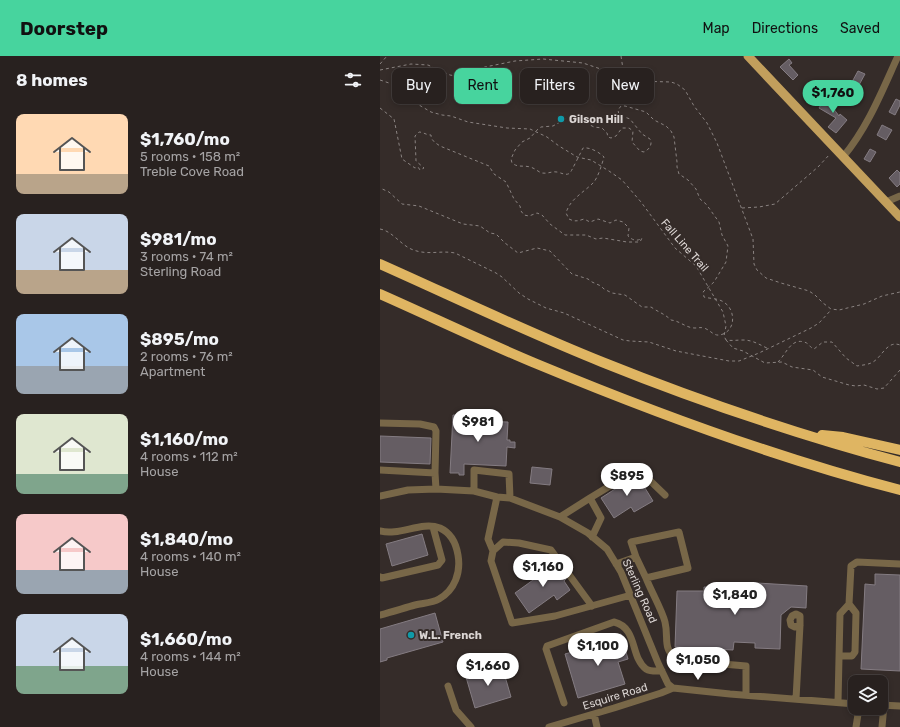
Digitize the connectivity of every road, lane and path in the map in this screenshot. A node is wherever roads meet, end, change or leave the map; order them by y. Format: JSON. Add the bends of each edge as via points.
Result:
{"nodes":[{"id":1,"x":387,"y":56,"type":"edge"},
{"id":2,"x":621,"y":56,"type":"edge"},
{"id":3,"x":748,"y":56,"type":"edge"},
{"id":4,"x":898,"y":56,"type":"edge"},
{"id":5,"x":380,"y":64,"type":"edge"},
{"id":6,"x":598,"y":68,"type":"edge"},
{"id":7,"x":623,"y":68,"type":"edge"},
{"id":8,"x":380,"y":70,"type":"edge"},
{"id":9,"x":380,"y":80,"type":"edge"},
{"id":10,"x":654,"y":82,"type":"edge"},
{"id":11,"x":380,"y":108,"type":"edge"},
{"id":12,"x":535,"y":131,"type":"junction"},
{"id":13,"x":835,"y":149,"type":"junction"},
{"id":14,"x":577,"y":157,"type":"junction"},
{"id":15,"x":843,"y":157,"type":"junction"},
{"id":16,"x":601,"y":166,"type":"junction"},
{"id":17,"x":380,"y":188,"type":"edge"},
{"id":18,"x":900,"y":196,"type":"edge"},
{"id":19,"x":886,"y":202,"type":"junction"},
{"id":20,"x":742,"y":208,"type":"junction"},
{"id":21,"x":900,"y":217,"type":"edge"},
{"id":22,"x":380,"y":229,"type":"edge"},
{"id":23,"x":380,"y":264,"type":"edge"},
{"id":24,"x":708,"y":287,"type":"junction"},
{"id":25,"x":900,"y":292,"type":"edge"},
{"id":26,"x":380,"y":294,"type":"edge"},
{"id":27,"x":714,"y":299,"type":"junction"},
{"id":28,"x":831,"y":309,"type":"junction"},
{"id":29,"x":724,"y":334,"type":"junction"},
{"id":30,"x":726,"y":340,"type":"junction"},
{"id":31,"x":900,"y":345,"type":"edge"},
{"id":32,"x":769,"y":349,"type":"junction"},
{"id":33,"x":752,"y":356,"type":"junction"},
{"id":34,"x":778,"y":362,"type":"junction"},
{"id":35,"x":900,"y":370,"type":"edge"},
{"id":36,"x":380,"y":423,"type":"edge"},
{"id":37,"x":798,"y":432,"type":"junction"},
{"id":38,"x":900,"y":450,"type":"edge"},
{"id":39,"x":900,"y":462,"type":"edge"},
{"id":40,"x":380,"y":470,"type":"edge"},
{"id":41,"x":435,"y":473,"type":"junction"},
{"id":42,"x":436,"y":489,"type":"junction"},
{"id":43,"x":900,"y":490,"type":"edge"},
{"id":44,"x":474,"y":491,"type":"junction"},
{"id":45,"x":664,"y":495,"type":"dead end"},
{"id":46,"x":380,"y":496,"type":"edge"},
{"id":47,"x":498,"y":497,"type":"junction"},
{"id":48,"x":510,"y":498,"type":"junction"},
{"id":49,"x":590,"y":498,"type":"junction"},
{"id":50,"x":560,"y":517,"type":"junction"},
{"id":51,"x":433,"y":527,"type":"junction"},
{"id":52,"x":380,"y":531,"type":"edge"},
{"id":53,"x":592,"y":537,"type":"junction"},
{"id":54,"x":493,"y":551,"type":"junction"},
{"id":55,"x":636,"y":557,"type":"junction"},
{"id":56,"x":616,"y":564,"type":"junction"},
{"id":57,"x":900,"y":564,"type":"edge"},
{"id":58,"x":380,"y":578,"type":"edge"},
{"id":59,"x":646,"y":578,"type":"junction"},
{"id":60,"x":630,"y":595,"type":"junction"},
{"id":61,"x":849,"y":604,"type":"junction"},
{"id":62,"x":592,"y":606,"type":"junction"},
{"id":63,"x":380,"y":615,"type":"edge"},
{"id":64,"x":800,"y":625,"type":"dead end"},
{"id":65,"x":839,"y":656,"type":"junction"},
{"id":66,"x":662,"y":671,"type":"junction"},
{"id":67,"x":448,"y":686,"type":"dead end"},
{"id":68,"x":672,"y":688,"type":"junction"},
{"id":69,"x":746,"y":695,"type":"junction"},
{"id":70,"x":796,"y":699,"type":"junction"},
{"id":71,"x":838,"y":702,"type":"junction"},
{"id":72,"x":564,"y":703,"type":"dead end"},
{"id":73,"x":848,"y":703,"type":"edge"},
{"id":74,"x":888,"y":705,"type":"edge"},
{"id":75,"x":900,"y":706,"type":"edge"},
{"id":76,"x":594,"y":714,"type":"junction"},
{"id":77,"x":858,"y":715,"type":"edge"},
{"id":78,"x":883,"y":715,"type":"edge"},
{"id":79,"x":562,"y":725,"type":"edge"},
{"id":80,"x":472,"y":727,"type":"edge"},
{"id":81,"x":549,"y":727,"type":"edge"},
{"id":82,"x":597,"y":727,"type":"edge"},
{"id":83,"x":856,"y":727,"type":"edge"},
{"id":84,"x":882,"y":727,"type":"edge"}],
"edges":[{"from":1,"to":5,"type":"path"},
{"from":2,"to":7,"type":"path"},
{"from":3,"to":13,"type":"main road"},
{"from":4,"to":15,"type":"street","via":[[874,109]]},
{"from":6,"to":8,"type":"path","via":[[583,63],[543,59],[515,61],[456,76],[428,65],[411,64]]},
{"from":9,"to":12,"type":"path","via":[[401,88],[419,105],[442,116],[507,128],[530,128]]},
{"from":10,"to":20,"type":"path","via":[[671,82],[685,90],[707,123]]},
{"from":11,"to":16,"type":"path","via":[[394,119],[402,159],[415,168],[424,168],[416,161],[415,153],[415,136],[422,132],[431,135],[440,146],[489,166],[494,174],[506,182],[524,215],[542,215],[561,234],[640,242],[642,238],[633,240],[628,236],[629,228],[623,222],[616,220],[610,223],[598,219],[590,222],[584,219],[578,222],[568,217],[567,210],[577,195],[594,183]]},
{"from":12,"to":14,"type":"path","name":"Fall Line Trail"},
{"from":12,"to":14,"type":"path","via":[[515,150],[511,159],[515,165],[543,173],[566,174],[572,170]]},
{"from":12,"to":24,"type":"path","via":[[553,126],[567,118],[602,128],[611,138],[622,128],[628,127],[633,131],[632,142],[644,152],[649,149],[650,139],[642,134],[630,119],[619,115],[618,110],[625,106],[646,112],[666,126],[674,138],[678,162],[676,167],[679,174],[696,189],[700,199],[719,222],[728,246],[726,262]]},
{"from":13,"to":15,"type":"main road"},
{"from":13,"to":20,"type":"path","via":[[775,204]]},
{"from":14,"to":16,"type":"path","name":"Fall Line Trail","via":[[591,160]]},
{"from":14,"to":16,"type":"path","via":[[583,148],[589,147],[604,157]]},
{"from":15,"to":19,"type":"main road"},
{"from":16,"to":24,"type":"path","name":"Fall Line Trail","via":[[622,180],[675,248],[696,266]]},
{"from":17,"to":29,"type":"path","via":[[389,192],[402,204],[420,206],[463,224],[480,226],[496,234],[518,253],[537,248],[550,251],[572,274],[588,279],[612,293],[624,295],[642,307],[651,307],[671,320],[695,328],[708,329],[711,333]]},
{"from":18,"to":19,"type":"street"},
{"from":19,"to":21,"type":"main road"},
{"from":20,"to":28,"type":"path","via":[[753,239],[754,264],[757,270],[766,278],[809,291]]},
{"from":22,"to":33,"type":"path","via":[[412,249],[425,253],[455,253],[496,273],[519,293],[546,308],[564,313],[623,340],[649,342],[676,351],[729,361],[739,361]]},
{"from":23,"to":37,"type":"highway","via":[[601,362],[707,402]]},
{"from":24,"to":27,"type":"path","name":"Fall Line Trail"},
{"from":24,"to":27,"type":"path","via":[[703,292],[704,297]]},
{"from":25,"to":28,"type":"path","via":[[864,304],[839,310]]},
{"from":26,"to":43,"type":"highway","via":[[635,404],[788,457]]},
{"from":27,"to":29,"type":"path","name":"Fall Line Trail","via":[[723,312],[726,326]]},
{"from":27,"to":29,"type":"path","via":[[725,303],[733,315],[732,325]]},
{"from":28,"to":32,"type":"path","via":[[819,323]]},
{"from":29,"to":30,"type":"path","name":"Fall Line Trail"},
{"from":30,"to":32,"type":"path","via":[[754,341]]},
{"from":30,"to":33,"type":"path","via":[[733,348]]},
{"from":31,"to":34,"type":"path","via":[[889,345],[873,362],[857,366],[832,342],[823,342],[814,349],[810,348],[808,343],[798,341],[791,345]]},
{"from":32,"to":33,"type":"path"},
{"from":33,"to":34,"type":"path","via":[[765,363]]},
{"from":34,"to":35,"type":"path","via":[[813,370],[822,378],[877,389],[884,388]]},
{"from":36,"to":41,"type":"street","via":[[434,427]]},
{"from":37,"to":38,"type":"highway","via":[[843,437]]},
{"from":37,"to":39,"type":"highway"},
{"from":40,"to":41,"type":"street"},
{"from":41,"to":42,"type":"street"},
{"from":42,"to":44,"type":"street","name":"Sterling Road"},
{"from":42,"to":46,"type":"street","name":"Sterling Road","via":[[408,490]]},
{"from":44,"to":47,"type":"street","name":"Sterling Road"},
{"from":44,"to":48,"type":"street","via":[[474,470],[509,474]]},
{"from":45,"to":49,"type":"street","via":[[636,470]]},
{"from":47,"to":48,"type":"street","name":"Sterling Road"},
{"from":47,"to":54,"type":"street","via":[[488,539]]},
{"from":48,"to":50,"type":"street","name":"Sterling Road"},
{"from":49,"to":50,"type":"street"},
{"from":49,"to":53,"type":"street","via":[[601,518]]},
{"from":50,"to":53,"type":"street","name":"Sterling Road"},
{"from":51,"to":52,"type":"street"},
{"from":51,"to":58,"type":"street","via":[[442,560],[438,565]]},
{"from":51,"to":63,"type":"street","via":[[446,531],[455,543],[459,565],[454,585],[438,600]]},
{"from":53,"to":56,"type":"street","name":"Sterling Road","via":[[607,549]]},
{"from":54,"to":62,"type":"street","via":[[503,542],[551,550]]},
{"from":54,"to":62,"type":"street","via":[[491,561],[512,623],[555,616]]},
{"from":55,"to":56,"type":"street"},
{"from":55,"to":59,"type":"street"},
{"from":55,"to":59,"type":"street","via":[[631,542],[679,532],[688,568]]},
{"from":56,"to":60,"type":"street","name":"Sterling Road"},
{"from":57,"to":61,"type":"street","via":[[857,562],[851,566]]},
{"from":59,"to":69,"type":"street","via":[[665,622],[669,653],[676,660],[746,666]]},
{"from":60,"to":62,"type":"street"},
{"from":60,"to":66,"type":"street","name":"Sterling Road"},
{"from":61,"to":65,"type":"street","via":[[840,614]]},
{"from":61,"to":65,"type":"street","via":[[856,613],[855,652],[852,656]]},
{"from":64,"to":70,"type":"street"},
{"from":65,"to":71,"type":"street"},
{"from":66,"to":68,"type":"street","name":"Sterling Road"},
{"from":66,"to":72,"type":"street","via":[[647,669],[626,629],[614,622],[547,646]]},
{"from":67,"to":80,"type":"street","via":[[456,710]]},
{"from":68,"to":69,"type":"street","name":"Esquire Road"},
{"from":68,"to":76,"type":"street","name":"Esquire Road"},
{"from":69,"to":70,"type":"street","name":"Esquire Road"},
{"from":70,"to":71,"type":"street","name":"Esquire Road"},
{"from":71,"to":73,"type":"street","name":"Esquire Road"},
{"from":74,"to":75,"type":"street"},
{"from":76,"to":79,"type":"street","name":"Esquire Road"},
{"from":76,"to":82,"type":"street"},
{"from":77,"to":83,"type":"street"},
{"from":78,"to":84,"type":"street"},
{"from":79,"to":81,"type":"street","name":"Esquire Road"}]}
